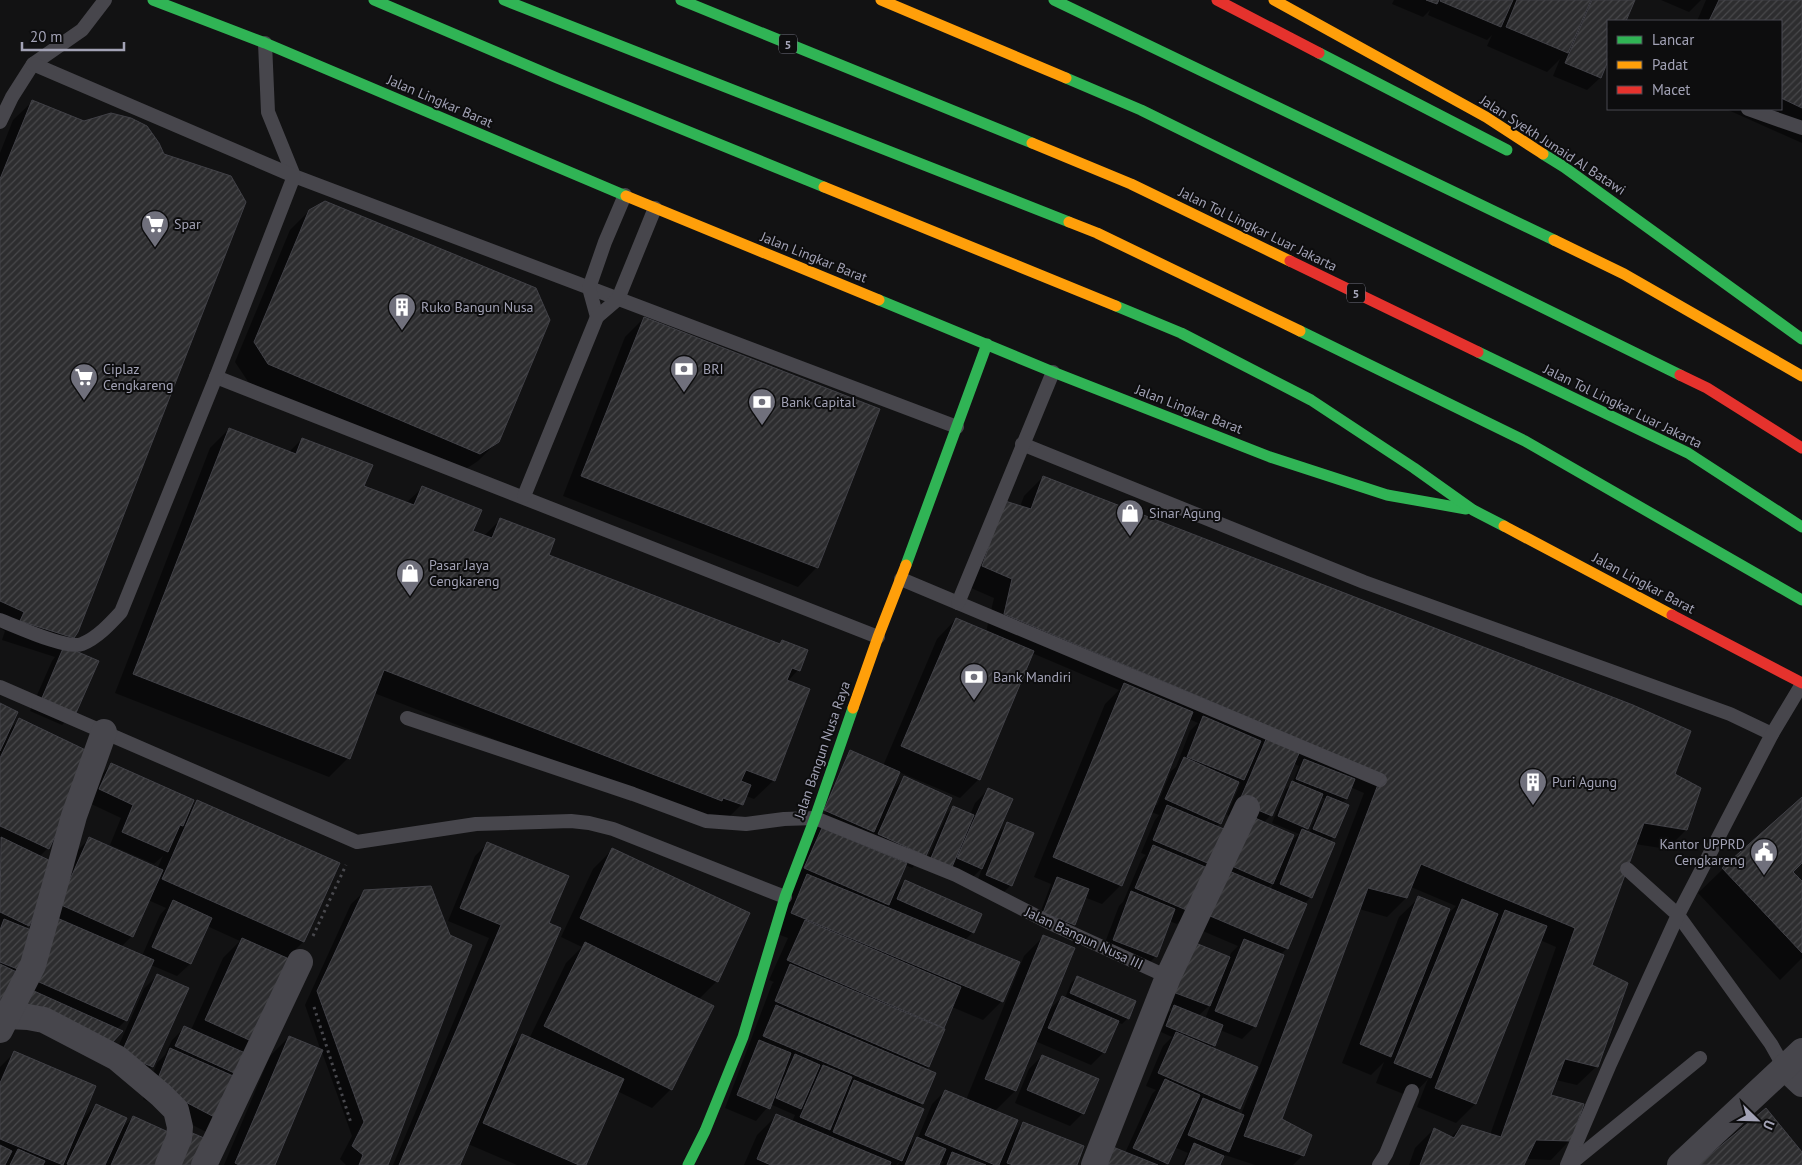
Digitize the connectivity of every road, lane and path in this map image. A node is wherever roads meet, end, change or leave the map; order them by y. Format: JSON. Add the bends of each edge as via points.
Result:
{"nodes":[{"id":1,"x":105,"y":0,"type":"edge"},
{"id":2,"x":153,"y":0,"type":"edge"},
{"id":3,"x":374,"y":0,"type":"edge"},
{"id":4,"x":504,"y":0,"type":"edge"},
{"id":5,"x":681,"y":0,"type":"edge"},
{"id":6,"x":881,"y":0,"type":"edge"},
{"id":7,"x":1054,"y":0,"type":"edge"},
{"id":8,"x":1217,"y":0,"type":"edge"},
{"id":9,"x":1274,"y":0,"type":"edge"},
{"id":10,"x":265,"y":43,"type":"junction"},
{"id":11,"x":33,"y":64,"type":"junction"},
{"id":12,"x":1751,"y":110,"type":"edge"},
{"id":13,"x":0,"y":122,"type":"edge"},
{"id":14,"x":1802,"y":128,"type":"edge"},
{"id":15,"x":1514,"y":154,"type":"dead end"},
{"id":16,"x":294,"y":176,"type":"junction"},
{"id":17,"x":1566,"y":183,"type":"dead end"},
{"id":18,"x":625,"y":195,"type":"junction"},
{"id":19,"x":655,"y":208,"type":"junction"},
{"id":20,"x":1663,"y":238,"type":"junction"},
{"id":21,"x":589,"y":288,"type":"junction"},
{"id":22,"x":618,"y":298,"type":"junction"},
{"id":23,"x":597,"y":317,"type":"junction"},
{"id":24,"x":1802,"y":339,"type":"edge"},
{"id":25,"x":987,"y":344,"type":"junction"},
{"id":26,"x":1053,"y":372,"type":"junction"},
{"id":27,"x":1802,"y":376,"type":"edge"},
{"id":28,"x":216,"y":377,"type":"junction"},
{"id":29,"x":957,"y":427,"type":"junction"},
{"id":30,"x":1022,"y":444,"type":"junction"},
{"id":31,"x":1802,"y":448,"type":"edge"},
{"id":32,"x":524,"y":496,"type":"junction"},
{"id":33,"x":1473,"y":510,"type":"junction"},
{"id":34,"x":1802,"y":527,"type":"edge"},
{"id":35,"x":901,"y":580,"type":"junction"},
{"id":36,"x":1802,"y":600,"type":"edge"},
{"id":37,"x":958,"y":603,"type":"junction"},
{"id":38,"x":0,"y":620,"type":"edge"},
{"id":39,"x":878,"y":637,"type":"junction"},
{"id":40,"x":1802,"y":683,"type":"edge"},
{"id":41,"x":0,"y":687,"type":"edge"},
{"id":42,"x":407,"y":718,"type":"dead end"},
{"id":43,"x":104,"y":732,"type":"junction"},
{"id":44,"x":1772,"y":734,"type":"junction"},
{"id":45,"x":1380,"y":780,"type":"dead end"},
{"id":46,"x":1247,"y":808,"type":"dead end"},
{"id":47,"x":815,"y":818,"type":"junction"},
{"id":48,"x":357,"y":842,"type":"junction"},
{"id":49,"x":1627,"y":869,"type":"dead end"},
{"id":50,"x":785,"y":897,"type":"junction"},
{"id":51,"x":1678,"y":915,"type":"junction"},
{"id":52,"x":300,"y":962,"type":"junction"},
{"id":53,"x":1168,"y":976,"type":"junction"},
{"id":54,"x":3,"y":1023,"type":"edge"},
{"id":55,"x":1700,"y":1058,"type":"dead end"},
{"id":56,"x":1796,"y":1068,"type":"edge"},
{"id":57,"x":1412,"y":1091,"type":"dead end"},
{"id":58,"x":351,"y":1123,"type":"dead end"},
{"id":59,"x":168,"y":1165,"type":"edge"},
{"id":60,"x":204,"y":1165,"type":"edge"},
{"id":61,"x":688,"y":1165,"type":"edge"},
{"id":62,"x":1094,"y":1165,"type":"edge"},
{"id":63,"x":1379,"y":1165,"type":"edge"},
{"id":64,"x":1568,"y":1165,"type":"edge"},
{"id":65,"x":1680,"y":1165,"type":"edge"}],
"edges":[{"from":1,"to":11,"type":"lane","via":[[82,30]]},
{"from":2,"to":10,"type":"main road","name":"Jalan Lingkar Barat"},
{"from":3,"to":33,"type":"main road","name":"Jalan Lingkar Barat","via":[[1181,333],[1311,400]]},
{"from":4,"to":36,"type":"main road","via":[[1097,233],[1525,441]]},
{"from":5,"to":34,"type":"main road","name":"Jalan Tol Lingkar Luar Jakarta","number":"5","via":[[1130,184],[1679,448]]},
{"from":6,"to":31,"type":"main road","via":[[1150,114],[1707,388]]},
{"from":7,"to":27,"type":"main road","via":[[1624,274]]},
{"from":8,"to":15,"type":"main road"},
{"from":9,"to":20,"type":"main road","name":"Jalan Syekh Junaid Al Batawi","via":[[1486,117],[1564,167]]},
{"from":10,"to":16,"type":"lane","via":[[268,112]]},
{"from":10,"to":18,"type":"main road","name":"Jalan Lingkar Barat"},
{"from":11,"to":13,"type":"lane"},
{"from":11,"to":16,"type":"lane"},
{"from":12,"to":14,"type":"lane"},
{"from":16,"to":21,"type":"lane"},
{"from":16,"to":28,"type":"lane"},
{"from":17,"to":20,"type":"main road"},
{"from":18,"to":19,"type":"main road","name":"Jalan Lingkar Barat"},
{"from":18,"to":21,"type":"lane"},
{"from":19,"to":22,"type":"lane"},
{"from":19,"to":25,"type":"main road","name":"Jalan Lingkar Barat"},
{"from":20,"to":24,"type":"main road","name":"Jalan Syekh Junaid Al Batawi"},
{"from":21,"to":22,"type":"lane"},
{"from":21,"to":23,"type":"lane"},
{"from":22,"to":23,"type":"lane"},
{"from":22,"to":29,"type":"lane"},
{"from":23,"to":32,"type":"lane"},
{"from":25,"to":26,"type":"main road","name":"Jalan Lingkar Barat"},
{"from":25,"to":29,"type":"main road","name":"Jalan Bangun Nusa Raya"},
{"from":26,"to":30,"type":"lane"},
{"from":26,"to":33,"type":"main road","name":"Jalan Lingkar Barat","via":[[1270,456],[1387,495]]},
{"from":28,"to":32,"type":"lane"},
{"from":28,"to":38,"type":"lane","via":[[121,612],[104,629],[80,645],[61,643]]},
{"from":29,"to":35,"type":"main road","name":"Jalan Bangun Nusa Raya"},
{"from":30,"to":37,"type":"lane"},
{"from":30,"to":44,"type":"lane","via":[[1364,582],[1730,714]]},
{"from":32,"to":39,"type":"lane"},
{"from":33,"to":40,"type":"main road","name":"Jalan Lingkar Barat"},
{"from":35,"to":37,"type":"lane"},
{"from":35,"to":39,"type":"main road","name":"Jalan Bangun Nusa Raya"},
{"from":37,"to":45,"type":"lane"},
{"from":39,"to":47,"type":"main road","name":"Jalan Bangun Nusa Raya"},
{"from":40,"to":44,"type":"lane"},
{"from":41,"to":43,"type":"lane"},
{"from":42,"to":47,"type":"lane","via":[[706,821],[746,824]]},
{"from":43,"to":48,"type":"lane"},
{"from":43,"to":54,"type":"street","via":[[74,816],[33,965]]},
{"from":44,"to":51,"type":"lane"},
{"from":46,"to":53,"type":"street"},
{"from":47,"to":50,"type":"main road","name":"Jalan Bangun Nusa Raya"},
{"from":47,"to":53,"type":"lane","name":"Jalan Bangun Nusa III","via":[[956,876]]},
{"from":48,"to":50,"type":"lane","via":[[476,824],[589,822]]},
{"from":48,"to":52,"type":"path"},
{"from":49,"to":51,"type":"lane"},
{"from":50,"to":61,"type":"main road","name":"Jalan Bangun Nusa Raya","via":[[743,1037]]},
{"from":51,"to":56,"type":"lane","via":[[1772,1044]]},
{"from":51,"to":64,"type":"lane"},
{"from":52,"to":58,"type":"path"},
{"from":52,"to":60,"type":"street"},
{"from":53,"to":62,"type":"street"},
{"from":54,"to":59,"type":"street","via":[[28,1017],[44,1020],[117,1058],[161,1095],[176,1110],[180,1127]]},
{"from":55,"to":64,"type":"lane"},
{"from":56,"to":65,"type":"street"},
{"from":57,"to":63,"type":"lane"}]}
